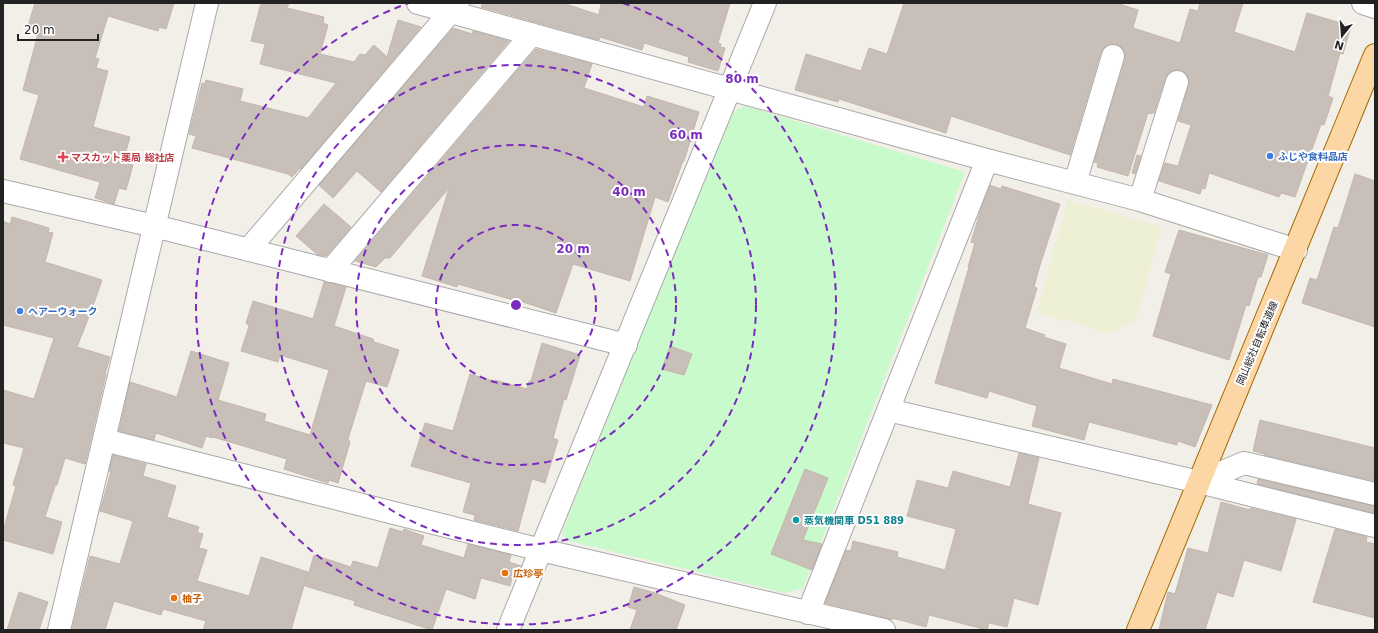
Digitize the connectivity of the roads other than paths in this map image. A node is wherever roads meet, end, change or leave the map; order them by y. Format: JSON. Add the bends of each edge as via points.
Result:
{"nodes":[{"id":1,"x":207,"y":3,"type":"edge"},
{"id":2,"x":418,"y":3,"type":"edge"},
{"id":3,"x":765,"y":3,"type":"edge"},
{"id":4,"x":1363,"y":3,"type":"edge"},
{"id":5,"x":454,"y":7,"type":"edge"},
{"id":6,"x":1375,"y":7,"type":"edge"},
{"id":7,"x":532,"y":34,"type":"junction"},
{"id":8,"x":1375,"y":55,"type":"edge"},
{"id":9,"x":1113,"y":56,"type":"dead end"},
{"id":10,"x":1177,"y":82,"type":"dead end"},
{"id":11,"x":729,"y":89,"type":"junction"},
{"id":12,"x":987,"y":160,"type":"junction"},
{"id":13,"x":1075,"y":183,"type":"junction"},
{"id":14,"x":3,"y":191,"type":"edge"},
{"id":15,"x":1140,"y":200,"type":"junction"},
{"id":16,"x":154,"y":226,"type":"junction"},
{"id":17,"x":248,"y":250,"type":"junction"},
{"id":18,"x":1296,"y":250,"type":"junction"},
{"id":19,"x":330,"y":271,"type":"junction"},
{"id":20,"x":626,"y":345,"type":"junction"},
{"id":21,"x":888,"y":410,"type":"junction"},
{"id":22,"x":104,"y":440,"type":"junction"},
{"id":23,"x":1199,"y":482,"type":"junction"},
{"id":24,"x":1375,"y":494,"type":"edge"},
{"id":25,"x":1375,"y":526,"type":"edge"},
{"id":26,"x":541,"y":550,"type":"junction"},
{"id":27,"x":808,"y":613,"type":"junction"},
{"id":28,"x":59,"y":630,"type":"edge"},
{"id":29,"x":508,"y":630,"type":"edge"},
{"id":30,"x":884,"y":630,"type":"edge"},
{"id":31,"x":1138,"y":630,"type":"edge"}],
"edges":[{"from":1,"to":16,"type":"street"},
{"from":2,"to":5,"type":"street"},
{"from":3,"to":11,"type":"street"},
{"from":4,"to":6,"type":"street"},
{"from":5,"to":7,"type":"street"},
{"from":5,"to":17,"type":"street"},
{"from":7,"to":11,"type":"street"},
{"from":7,"to":19,"type":"street"},
{"from":8,"to":18,"type":"main road","name":"岡山総社自転車道線"},
{"from":9,"to":13,"type":"street"},
{"from":10,"to":15,"type":"street"},
{"from":11,"to":12,"type":"street"},
{"from":11,"to":20,"type":"street"},
{"from":12,"to":13,"type":"street"},
{"from":12,"to":21,"type":"street"},
{"from":13,"to":15,"type":"street"},
{"from":14,"to":16,"type":"street"},
{"from":15,"to":18,"type":"street"},
{"from":16,"to":17,"type":"street"},
{"from":16,"to":22,"type":"street"},
{"from":17,"to":19,"type":"street"},
{"from":18,"to":23,"type":"main road","name":"岡山総社自転車道線"},
{"from":19,"to":20,"type":"street"},
{"from":20,"to":26,"type":"street"},
{"from":21,"to":23,"type":"street"},
{"from":21,"to":27,"type":"street"},
{"from":22,"to":26,"type":"street"},
{"from":22,"to":28,"type":"street"},
{"from":23,"to":24,"type":"street","via":[[1244,463]]},
{"from":23,"to":25,"type":"street"},
{"from":23,"to":31,"type":"main road","name":"岡山総社自転車道線"},
{"from":26,"to":27,"type":"street"},
{"from":26,"to":29,"type":"street"},
{"from":27,"to":30,"type":"street"}]}
